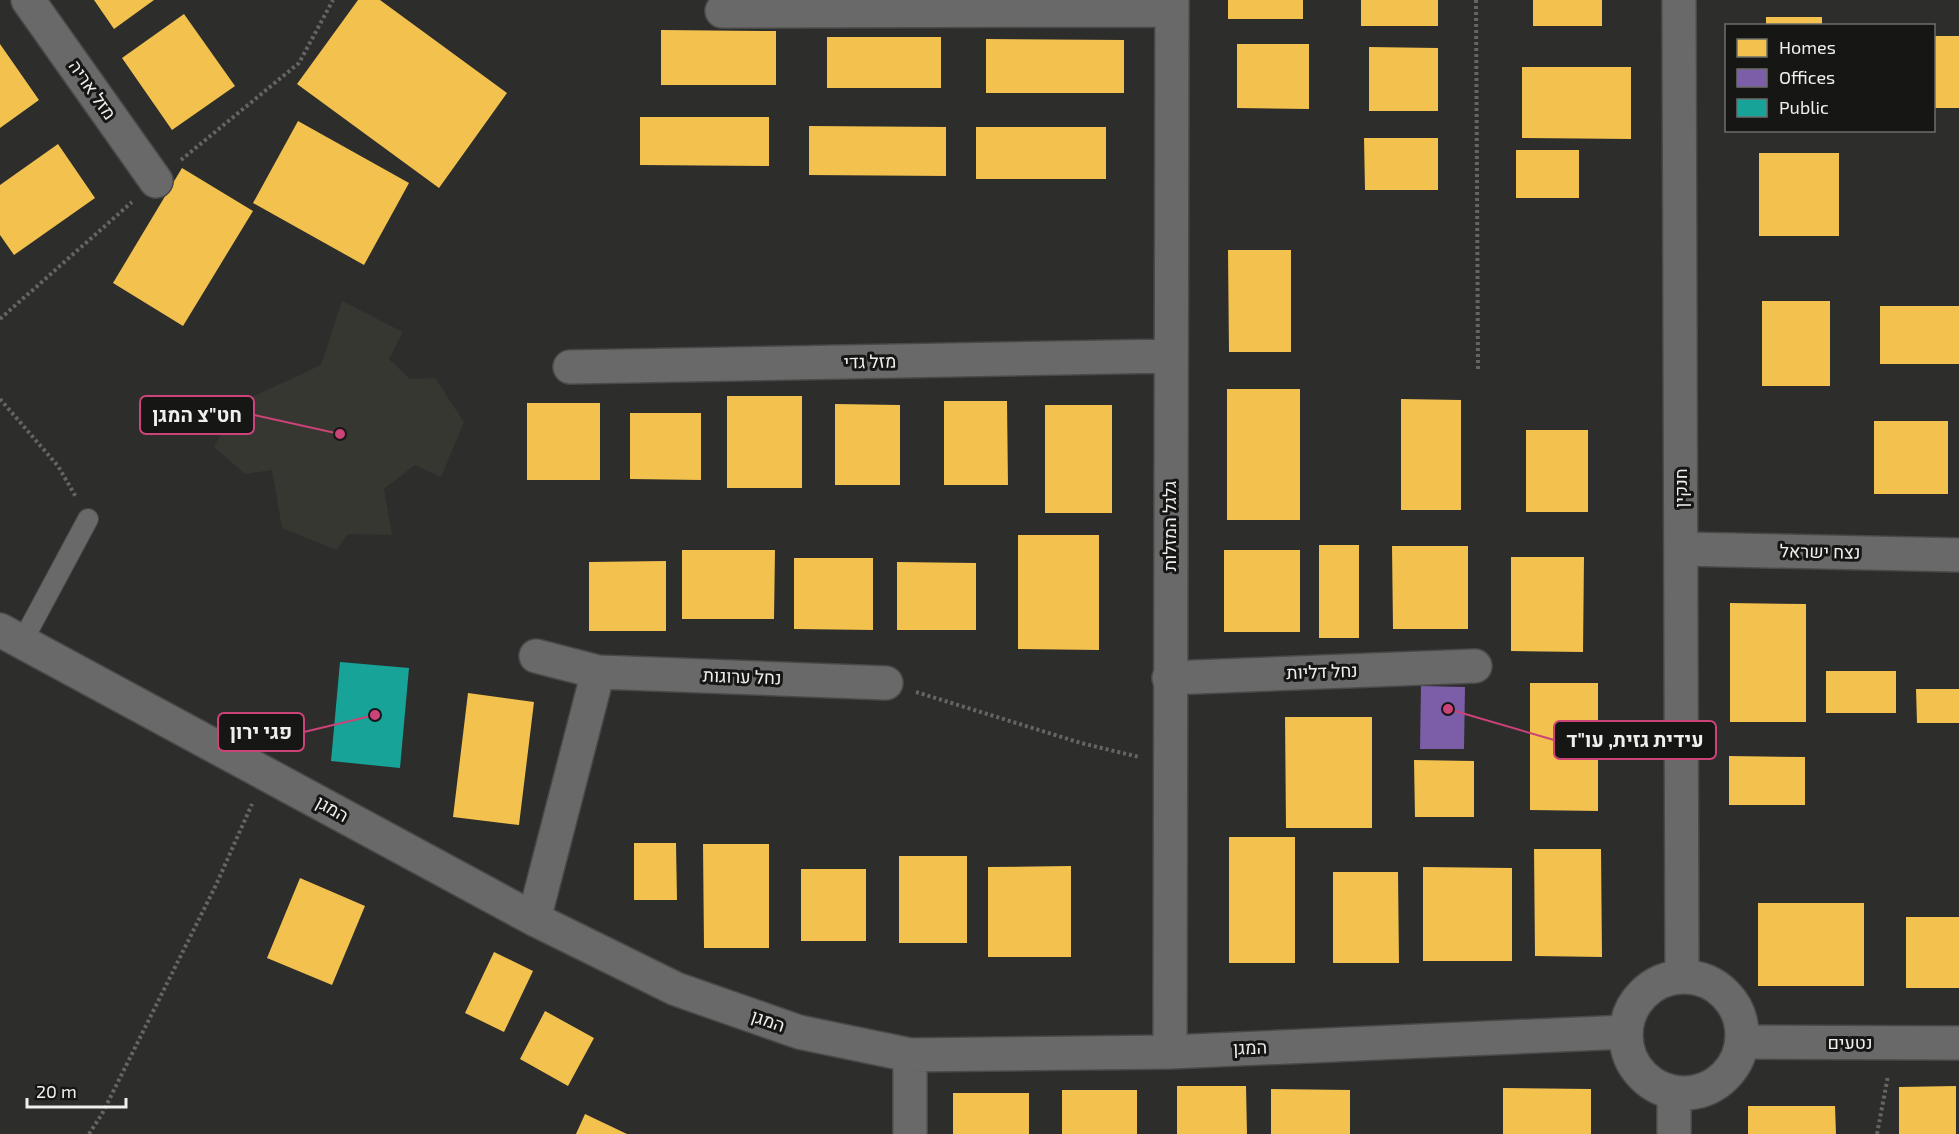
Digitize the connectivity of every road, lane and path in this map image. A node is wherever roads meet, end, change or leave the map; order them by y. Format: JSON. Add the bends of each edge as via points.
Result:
{"nodes":[{"id":1,"x":28,"y":0,"type":"edge"},
{"id":2,"x":1476,"y":0,"type":"edge"},
{"id":3,"x":1679,"y":0,"type":"edge"},
{"id":4,"x":1172,"y":5,"type":"edge"},
{"id":5,"x":868,"y":6,"type":"edge"},
{"id":6,"x":722,"y":11,"type":"dead end"},
{"id":7,"x":156,"y":181,"type":"dead end"},
{"id":8,"x":1170,"y":356,"type":"junction"},
{"id":9,"x":570,"y":367,"type":"dead end"},
{"id":10,"x":1478,"y":369,"type":"dead end"},
{"id":11,"x":0,"y":399,"type":"edge"},
{"id":12,"x":88,"y":519,"type":"joint"},
{"id":13,"x":1682,"y":549,"type":"junction"},
{"id":14,"x":1959,"y":555,"type":"edge"},
{"id":15,"x":11,"y":636,"type":"edge"},
{"id":16,"x":536,"y":656,"type":"dead end"},
{"id":17,"x":1475,"y":666,"type":"dead end"},
{"id":18,"x":598,"y":672,"type":"junction"},
{"id":19,"x":1169,"y":678,"type":"junction"},
{"id":20,"x":885,"y":683,"type":"joint"},
{"id":21,"x":1169,"y":763,"type":"junction"},
{"id":22,"x":266,"y":773,"type":"junction"},
{"id":23,"x":534,"y":920,"type":"junction"},
{"id":24,"x":1682,"y":976,"type":"junction"},
{"id":25,"x":1626,"y":1032,"type":"junction"},
{"id":26,"x":1742,"y":1042,"type":"junction"},
{"id":27,"x":1895,"y":1043,"type":"junction"},
{"id":28,"x":1959,"y":1043,"type":"edge"},
{"id":29,"x":1170,"y":1052,"type":"junction"},
{"id":30,"x":910,"y":1055,"type":"junction"},
{"id":31,"x":1674,"y":1092,"type":"junction"},
{"id":32,"x":89,"y":1134,"type":"edge"},
{"id":33,"x":910,"y":1134,"type":"edge"},
{"id":34,"x":1674,"y":1134,"type":"edge"},
{"id":35,"x":1877,"y":1134,"type":"edge"}],
"edges":[{"from":1,"to":7,"type":"street","name":"מזל אריה"},
{"from":2,"to":10,"type":"path"},
{"from":3,"to":13,"type":"street","name":"חנקין"},
{"from":4,"to":5,"type":"street"},
{"from":4,"to":8,"type":"street","name":"גלגל המזלות"},
{"from":5,"to":6,"type":"street"},
{"from":8,"to":9,"type":"street","name":"מזל גדי"},
{"from":8,"to":19,"type":"street","name":"גלגל המזלות"},
{"from":11,"to":12,"type":"path","via":[[58,466]]},
{"from":12,"to":15,"type":"lane"},
{"from":13,"to":14,"type":"street","name":"נצח ישראל"},
{"from":13,"to":24,"type":"street","name":"חנקין"},
{"from":15,"to":22,"type":"street","name":"המגן"},
{"from":16,"to":18,"type":"street","name":"נחל ערוגות"},
{"from":17,"to":19,"type":"street","name":"נחל דליות"},
{"from":18,"to":20,"type":"street","name":"נחל ערוגות"},
{"from":18,"to":23,"type":"street"},
{"from":19,"to":21,"type":"street","name":"גלגל המזלות"},
{"from":20,"to":21,"type":"path","via":[[1081,743]]},
{"from":21,"to":29,"type":"street","name":"גלגל המזלות"},
{"from":22,"to":23,"type":"street","name":"המגן"},
{"from":22,"to":32,"type":"path","via":[[216,885]]},
{"from":23,"to":30,"type":"street","name":"המגן","via":[[676,989],[799,1032]]},
{"from":24,"to":25,"type":"street","via":[[1650,988],[1629,1015]]},
{"from":24,"to":26,"type":"street","via":[[1719,988],[1733,1004],[1741,1022]]},
{"from":25,"to":29,"type":"street","name":"המגן"},
{"from":25,"to":31,"type":"street","via":[[1631,1057],[1644,1077]]},
{"from":26,"to":27,"type":"street","name":"נטעים"},
{"from":26,"to":31,"type":"street","via":[[1734,1065],[1719,1082],[1697,1092]]},
{"from":27,"to":28,"type":"street","name":"נטעים"},
{"from":27,"to":35,"type":"path"},
{"from":29,"to":30,"type":"street","name":"המגן"},
{"from":30,"to":33,"type":"street"},
{"from":31,"to":34,"type":"street"}]}
